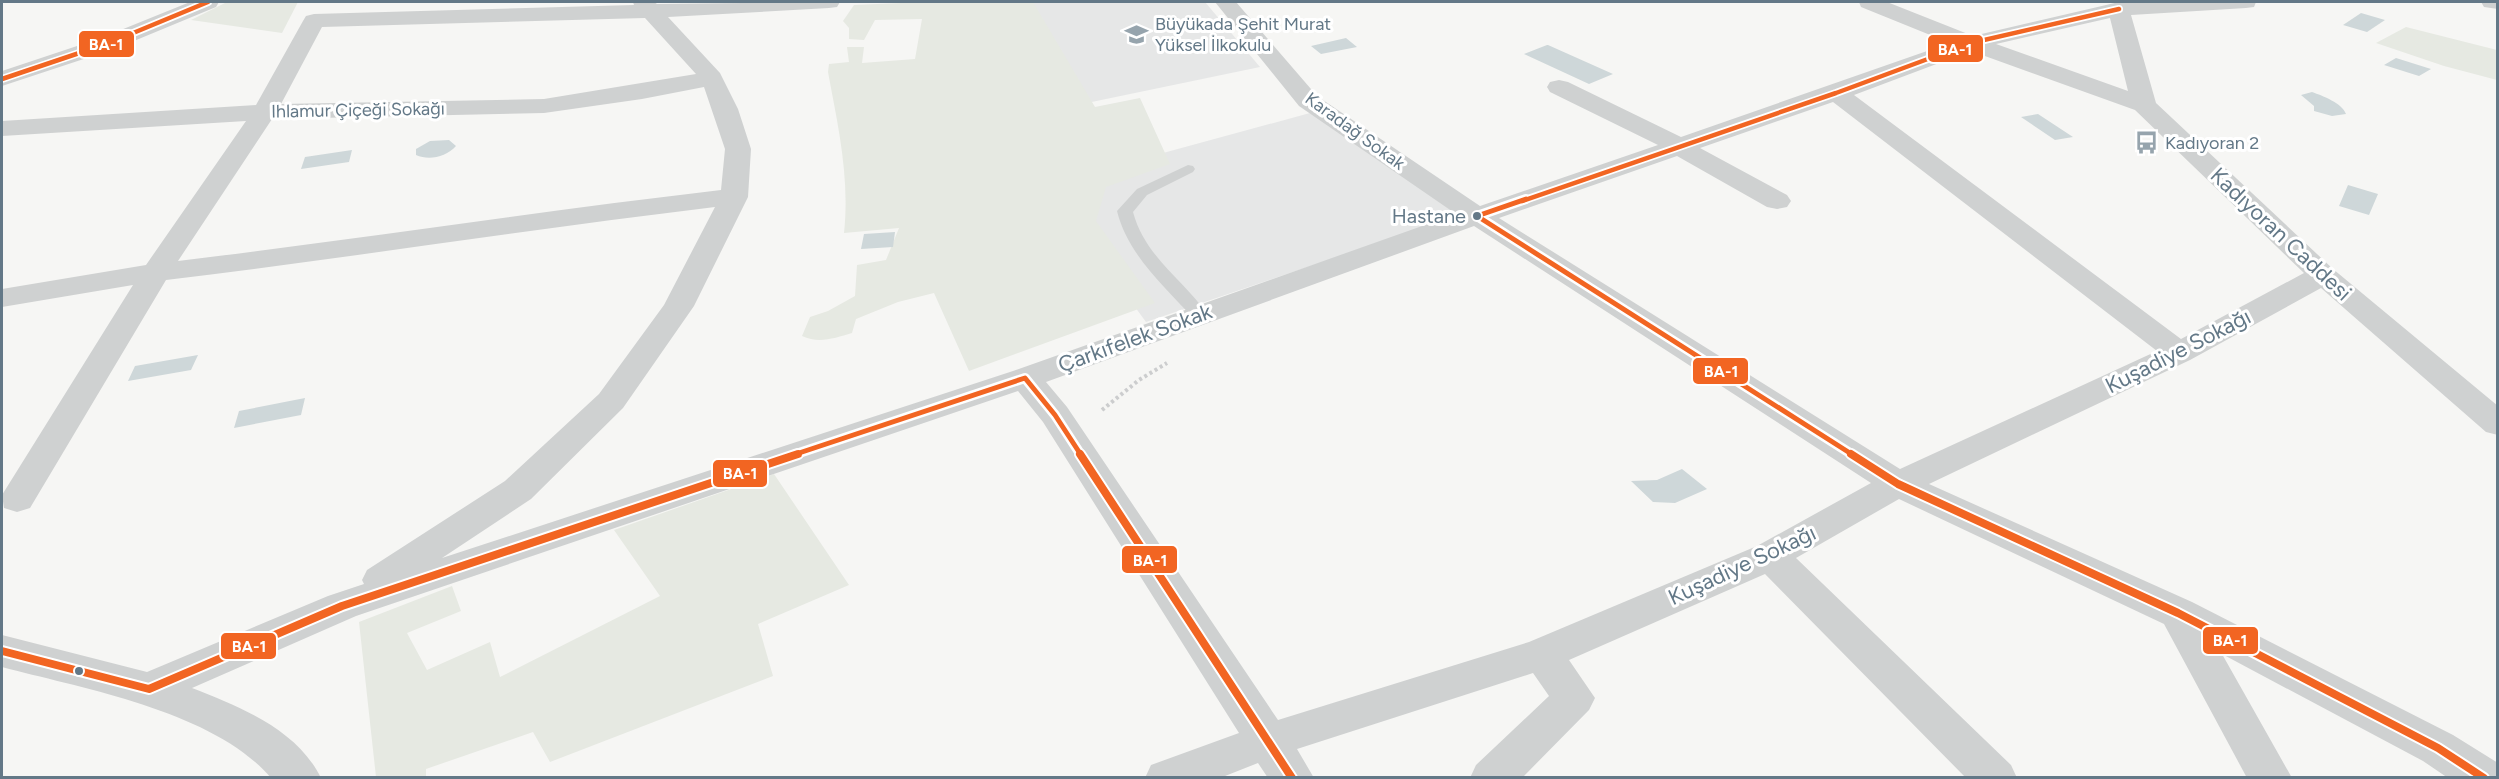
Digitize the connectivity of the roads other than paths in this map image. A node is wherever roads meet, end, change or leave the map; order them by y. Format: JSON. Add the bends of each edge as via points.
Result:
{"nodes":[{"id":1,"x":208,"y":2,"type":"edge"},
{"id":2,"x":829,"y":2,"type":"edge"},
{"id":3,"x":1225,"y":2,"type":"edge"},
{"id":4,"x":1869,"y":2,"type":"edge"},
{"id":5,"x":2246,"y":2,"type":"edge"},
{"id":6,"x":2492,"y":2,"type":"edge"},
{"id":7,"x":2498,"y":3,"type":"edge"},
{"id":8,"x":2111,"y":5,"type":"edge"},
{"id":9,"x":646,"y":6,"type":"edge"},
{"id":10,"x":320,"y":11,"type":"edge"},
{"id":11,"x":1971,"y":43,"type":"junction"},
{"id":12,"x":712,"y":78,"type":"junction"},
{"id":13,"x":2,"y":79,"type":"edge"},
{"id":14,"x":1559,"y":87,"type":"dead end"},
{"id":15,"x":1836,"y":93,"type":"junction"},
{"id":16,"x":2144,"y":105,"type":"junction"},
{"id":17,"x":264,"y":112,"type":"junction"},
{"id":18,"x":2,"y":128,"type":"edge"},
{"id":19,"x":1678,"y":146,"type":"junction"},
{"id":20,"x":1188,"y":169,"type":"dead end"},
{"id":21,"x":734,"y":197,"type":"junction"},
{"id":22,"x":1777,"y":201,"type":"dead end"},
{"id":23,"x":1477,"y":216,"type":"junction"},
{"id":24,"x":156,"y":272,"type":"junction"},
{"id":25,"x":2323,"y":275,"type":"junction"},
{"id":26,"x":2,"y":298,"type":"edge"},
{"id":27,"x":1200,"y":315,"type":"junction"},
{"id":28,"x":2179,"y":353,"type":"junction"},
{"id":29,"x":1025,"y":378,"type":"junction"},
{"id":30,"x":2498,"y":424,"type":"edge"},
{"id":31,"x":1898,"y":484,"type":"junction"},
{"id":32,"x":16,"y":499,"type":"dead end"},
{"id":33,"x":1770,"y":556,"type":"junction"},
{"id":34,"x":342,"y":606,"type":"junction"},
{"id":35,"x":2178,"y":613,"type":"junction"},
{"id":36,"x":2,"y":651,"type":"edge"},
{"id":37,"x":1542,"y":654,"type":"junction"},
{"id":38,"x":149,"y":689,"type":"junction"},
{"id":39,"x":1268,"y":741,"type":"junction"},
{"id":40,"x":299,"y":777,"type":"edge"},
{"id":41,"x":1167,"y":777,"type":"edge"},
{"id":42,"x":1292,"y":777,"type":"edge"},
{"id":43,"x":1492,"y":777,"type":"edge"},
{"id":44,"x":1995,"y":777,"type":"edge"},
{"id":45,"x":2270,"y":777,"type":"edge"},
{"id":46,"x":2485,"y":777,"type":"edge"}],
"edges":[{"from":1,"to":13,"type":"street","via":[[109,43]]},
{"from":2,"to":9,"type":"street"},
{"from":3,"to":23,"type":"street","name":"Karadağ Sokak","via":[[1308,101]]},
{"from":4,"to":11,"type":"street"},
{"from":5,"to":8,"type":"street","name":"Çarkıfelek Sokak"},
{"from":6,"to":7,"type":"street"},
{"from":8,"to":11,"type":"street","name":"Çarkıfelek Sokak"},
{"from":8,"to":16,"type":"street"},
{"from":9,"to":10,"type":"street"},
{"from":9,"to":12,"type":"street"},
{"from":10,"to":17,"type":"street"},
{"from":11,"to":15,"type":"street","name":"Çarkıfelek Sokak"},
{"from":11,"to":16,"type":"street"},
{"from":12,"to":17,"type":"street","name":"Ihlamur Çiçeği Sokağı","via":[[544,106]]},
{"from":12,"to":21,"type":"street","via":[[738,149]]},
{"from":14,"to":19,"type":"street"},
{"from":15,"to":19,"type":"street","name":"Çarkıfelek Sokak"},
{"from":15,"to":28,"type":"street"},
{"from":16,"to":25,"type":"street","name":"Kadıyoran Caddesi"},
{"from":17,"to":18,"type":"street","name":"Ihlamur Çiçeği Sokağı"},
{"from":17,"to":24,"type":"street"},
{"from":19,"to":22,"type":"street"},
{"from":19,"to":23,"type":"street","name":"Çarkıfelek Sokak"},
{"from":20,"to":27,"type":"lane","via":[[1142,192],[1125,211],[1135,241]]},
{"from":21,"to":24,"type":"street"},
{"from":21,"to":34,"type":"street","via":[[679,306],[611,401],[518,490]]},
{"from":23,"to":27,"type":"street","name":"Çarkıfelek Sokak"},
{"from":23,"to":31,"type":"street","name":"Karadağ Sokak"},
{"from":24,"to":26,"type":"street"},
{"from":24,"to":32,"type":"street"},
{"from":25,"to":28,"type":"street","name":"Kuşadiye Sokağı"},
{"from":25,"to":30,"type":"street","name":"Kadıyoran Caddesi"},
{"from":27,"to":29,"type":"street","name":"Çarkıfelek Sokak"},
{"from":28,"to":31,"type":"street","name":"Kuşadiye Sokağı"},
{"from":29,"to":34,"type":"street","name":"Çarkıfelek Sokak"},
{"from":29,"to":39,"type":"street","via":[[1055,415]]},
{"from":31,"to":33,"type":"street","name":"Kuşadiye Sokağı"},
{"from":31,"to":35,"type":"street","name":"Karadağ Sokak"},
{"from":33,"to":37,"type":"street","name":"Kuşadiye Sokağı"},
{"from":33,"to":44,"type":"street"},
{"from":34,"to":38,"type":"street","name":"Çarkıfelek Sokak"},
{"from":35,"to":45,"type":"street"},
{"from":35,"to":46,"type":"street","name":"Karadağ Sokak","via":[[2438,748]]},
{"from":36,"to":38,"type":"street"},
{"from":37,"to":39,"type":"street","name":"Kuşadiye Sokağı"},
{"from":37,"to":43,"type":"street","via":[[1574,698]]},
{"from":38,"to":40,"type":"street","via":[[223,719],[274,750]]},
{"from":39,"to":41,"type":"street","name":"Kuşadiye Sokağı"},
{"from":39,"to":42,"type":"street"}]}
